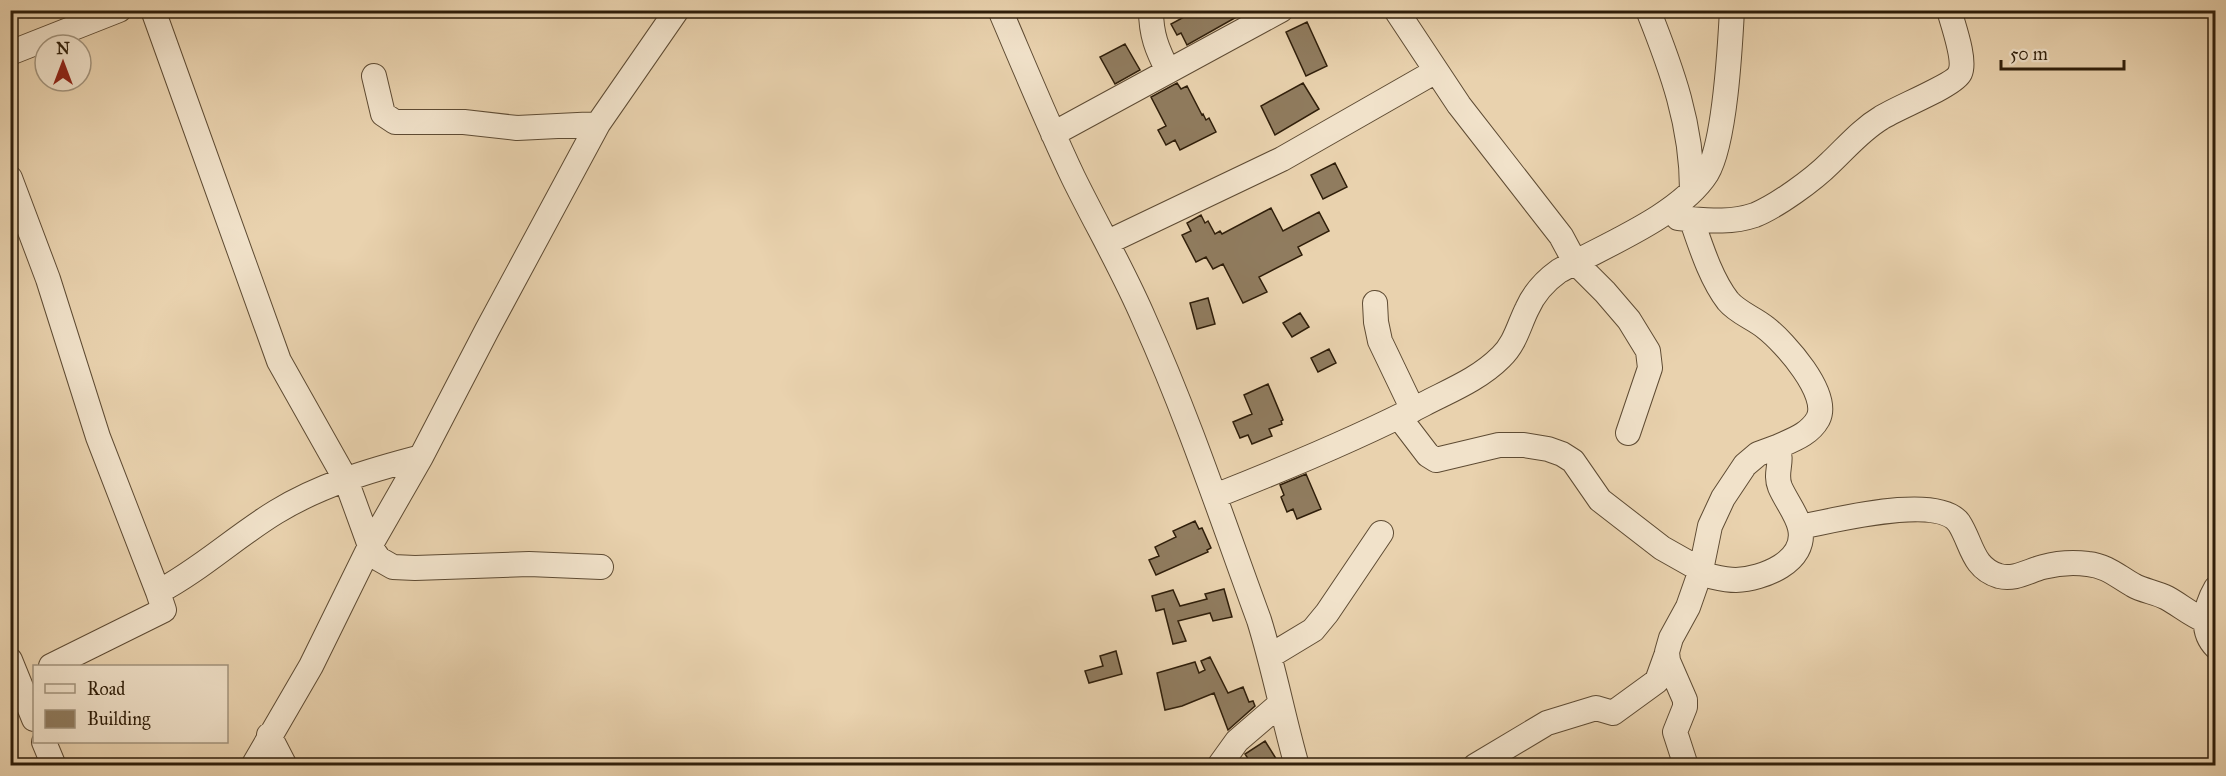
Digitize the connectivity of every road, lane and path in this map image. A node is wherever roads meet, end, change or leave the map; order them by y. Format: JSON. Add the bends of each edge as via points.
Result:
{"nodes":[{"id":1,"x":120,"y":10,"type":"edge"},
{"id":2,"x":153,"y":10,"type":"edge"},
{"id":3,"x":677,"y":10,"type":"edge"},
{"id":4,"x":1000,"y":10,"type":"edge"},
{"id":5,"x":1151,"y":10,"type":"edge"},
{"id":6,"x":1281,"y":10,"type":"edge"},
{"id":7,"x":1396,"y":10,"type":"edge"},
{"id":8,"x":1648,"y":10,"type":"edge"},
{"id":9,"x":1732,"y":10,"type":"edge"},
{"id":10,"x":1949,"y":10,"type":"edge"},
{"id":11,"x":10,"y":53,"type":"edge"},
{"id":12,"x":1167,"y":71,"type":"junction"},
{"id":13,"x":1436,"y":71,"type":"junction"},
{"id":14,"x":374,"y":76,"type":"dead end"},
{"id":15,"x":598,"y":124,"type":"junction"},
{"id":16,"x":1053,"y":134,"type":"junction"},
{"id":17,"x":10,"y":178,"type":"edge"},
{"id":18,"x":1692,"y":190,"type":"junction"},
{"id":19,"x":1655,"y":219,"type":"junction"},
{"id":20,"x":1692,"y":221,"type":"junction"},
{"id":21,"x":1108,"y":242,"type":"junction"},
{"id":22,"x":1575,"y":262,"type":"junction"},
{"id":23,"x":1376,"y":303,"type":"dead end"},
{"id":24,"x":1406,"y":413,"type":"junction"},
{"id":25,"x":1628,"y":433,"type":"dead end"},
{"id":26,"x":1776,"y":447,"type":"junction"},
{"id":27,"x":422,"y":458,"type":"junction"},
{"id":28,"x":346,"y":480,"type":"junction"},
{"id":29,"x":1215,"y":496,"type":"junction"},
{"id":30,"x":1800,"y":527,"type":"junction"},
{"id":31,"x":1382,"y":533,"type":"dead end"},
{"id":32,"x":370,"y":546,"type":"junction"},
{"id":33,"x":601,"y":567,"type":"dead end"},
{"id":34,"x":1701,"y":572,"type":"junction"},
{"id":35,"x":2216,"y":588,"type":"edge"},
{"id":36,"x":158,"y":592,"type":"junction"},
{"id":37,"x":2206,"y":621,"type":"junction"},
{"id":38,"x":2216,"y":647,"type":"edge"},
{"id":39,"x":1270,"y":656,"type":"junction"},
{"id":40,"x":1666,"y":656,"type":"junction"},
{"id":41,"x":10,"y":660,"type":"edge"},
{"id":42,"x":53,"y":665,"type":"edge"},
{"id":43,"x":22,"y":682,"type":"edge"},
{"id":44,"x":1280,"y":704,"type":"junction"},
{"id":45,"x":33,"y":716,"type":"edge"},
{"id":46,"x":269,"y":735,"type":"junction"},
{"id":47,"x":45,"y":743,"type":"edge"},
{"id":48,"x":54,"y":765,"type":"edge"},
{"id":49,"x":253,"y":765,"type":"edge"},
{"id":50,"x":285,"y":765,"type":"edge"},
{"id":51,"x":1219,"y":765,"type":"edge"},
{"id":52,"x":1297,"y":765,"type":"edge"},
{"id":53,"x":1474,"y":765,"type":"edge"},
{"id":54,"x":1686,"y":765,"type":"edge"}],
"edges":[{"from":1,"to":11,"type":"street"},
{"from":2,"to":28,"type":"street","via":[[279,361]]},
{"from":3,"to":15,"type":"street"},
{"from":4,"to":16,"type":"street"},
{"from":5,"to":12,"type":"street","via":[[1155,45]]},
{"from":6,"to":12,"type":"street"},
{"from":7,"to":13,"type":"street"},
{"from":8,"to":18,"type":"street","via":[[1685,117]]},
{"from":9,"to":18,"type":"street","via":[[1714,155],[1707,172]]},
{"from":10,"to":20,"type":"street","via":[[1961,60],[1960,73],[1954,80],[1867,127],[1813,178],[1769,208],[1735,220]]},
{"from":12,"to":16,"type":"street"},
{"from":13,"to":21,"type":"street","via":[[1282,159]]},
{"from":13,"to":22,"type":"street","via":[[1557,230]]},
{"from":14,"to":15,"type":"street","via":[[383,114],[395,122],[464,122],[517,128]]},
{"from":15,"to":27,"type":"street"},
{"from":16,"to":21,"type":"street"},
{"from":17,"to":36,"type":"street","via":[[48,279],[98,437]]},
{"from":18,"to":19,"type":"street"},
{"from":19,"to":20,"type":"street"},
{"from":19,"to":22,"type":"street"},
{"from":20,"to":26,"type":"street","via":[[1715,278],[1729,301],[1772,333],[1816,389],[1820,412],[1814,425]]},
{"from":21,"to":29,"type":"street","via":[[1153,338]]},
{"from":22,"to":24,"type":"street","via":[[1548,279],[1538,291],[1503,356],[1466,383]]},
{"from":22,"to":25,"type":"street","via":[[1620,309],[1648,351],[1650,368]]},
{"from":23,"to":24,"type":"street","via":[[1380,341]]},
{"from":24,"to":29,"type":"street"},
{"from":24,"to":34,"type":"street","via":[[1420,447],[1436,460],[1499,445],[1524,445],[1562,454],[1573,461],[1600,500],[1662,548]]},
{"from":26,"to":30,"type":"street","via":[[1781,457],[1778,481]]},
{"from":26,"to":34,"type":"street","via":[[1752,458],[1723,498],[1710,525]]},
{"from":27,"to":28,"type":"street"},
{"from":27,"to":32,"type":"street"},
{"from":28,"to":32,"type":"street"},
{"from":28,"to":36,"type":"street","via":[[275,513],[186,578]]},
{"from":29,"to":39,"type":"street"},
{"from":30,"to":34,"type":"street","via":[[1799,546],[1794,554],[1757,578],[1734,580]]},
{"from":30,"to":37,"type":"street","via":[[1889,512],[1942,511],[1953,516],[1969,548],[1989,572],[2014,577],[2069,563],[2092,564],[2115,572]]},
{"from":31,"to":39,"type":"street","via":[[1313,630]]},
{"from":32,"to":33,"type":"street","via":[[379,559],[393,567]]},
{"from":32,"to":46,"type":"street","via":[[310,666]]},
{"from":34,"to":40,"type":"street"},
{"from":35,"to":37,"type":"street","via":[[2207,606]]},
{"from":36,"to":42,"type":"street","via":[[164,610]]},
{"from":37,"to":38,"type":"street","via":[[2210,641]]},
{"from":39,"to":44,"type":"street"},
{"from":40,"to":53,"type":"street","via":[[1657,681],[1621,709],[1612,713],[1591,709],[1546,723]]},
{"from":40,"to":54,"type":"street","via":[[1685,700],[1675,732]]},
{"from":41,"to":43,"type":"street"},
{"from":43,"to":45,"type":"street"},
{"from":44,"to":51,"type":"street","via":[[1237,741]]},
{"from":44,"to":52,"type":"street"},
{"from":46,"to":49,"type":"street"},
{"from":46,"to":50,"type":"street"},
{"from":47,"to":48,"type":"street"}]}
